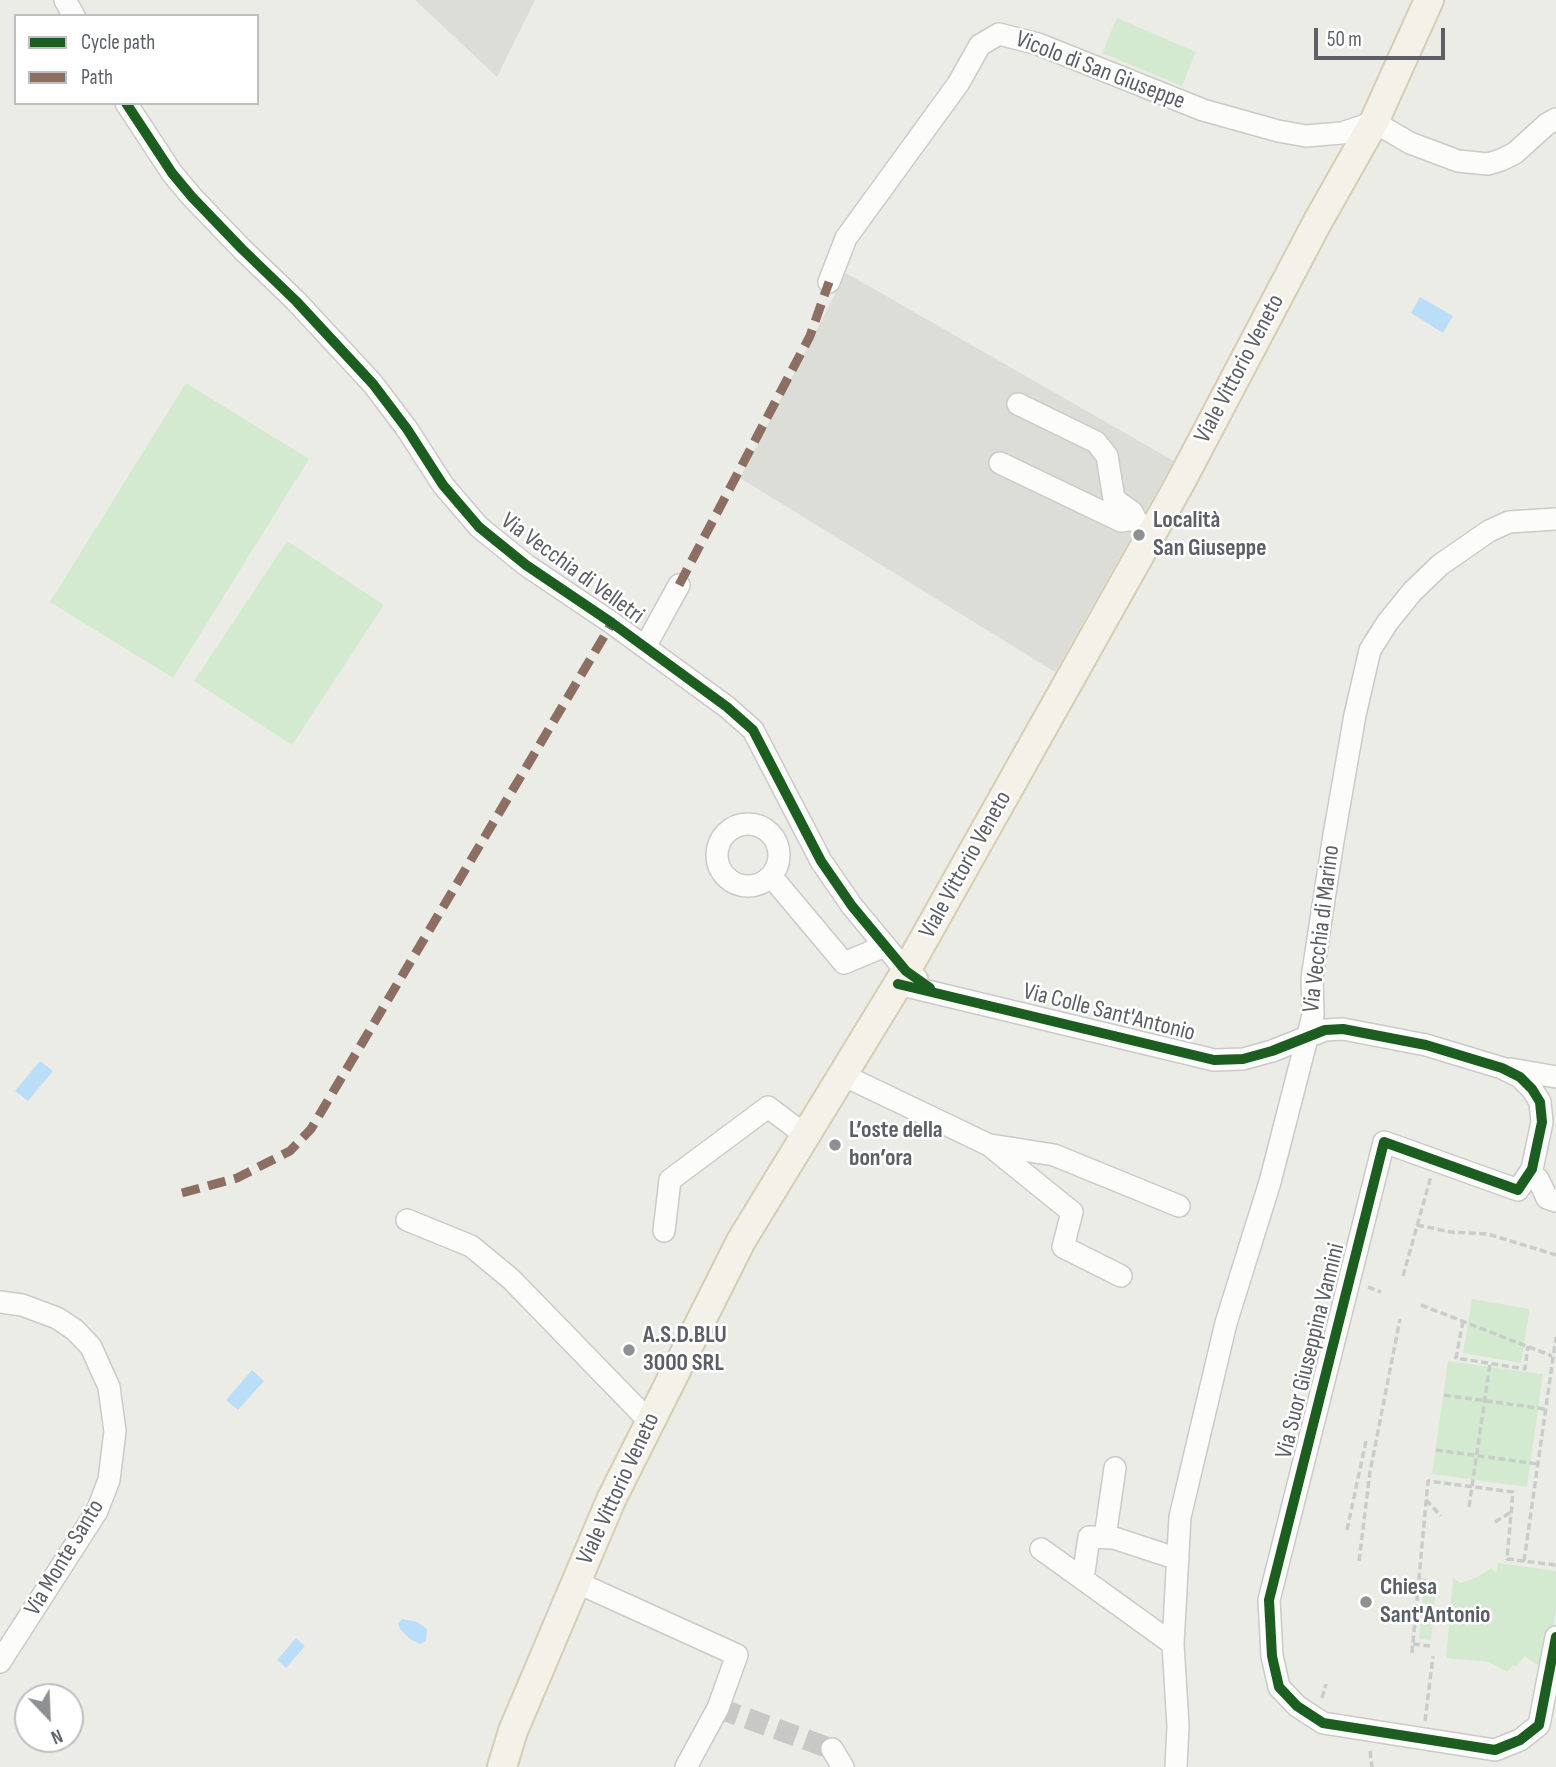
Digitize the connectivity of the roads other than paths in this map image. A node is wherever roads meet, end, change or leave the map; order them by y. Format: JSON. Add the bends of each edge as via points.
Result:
{"nodes":[{"id":1,"x":1429,"y":0,"type":"edge"},
{"id":2,"x":127,"y":105,"type":"edge"},
{"id":3,"x":1556,"y":120,"type":"edge"},
{"id":4,"x":1374,"y":122,"type":"junction"},
{"id":5,"x":829,"y":282,"type":"dead end"},
{"id":6,"x":1018,"y":404,"type":"dead end"},
{"id":7,"x":1000,"y":463,"type":"dead end"},
{"id":8,"x":1556,"y":519,"type":"edge"},
{"id":9,"x":1143,"y":525,"type":"junction"},
{"id":10,"x":679,"y":585,"type":"dead end"},
{"id":11,"x":645,"y":647,"type":"junction"},
{"id":12,"x":771,"y":876,"type":"dead end"},
{"id":13,"x":885,"y":946,"type":"junction"},
{"id":14,"x":902,"y":978,"type":"junction"},
{"id":15,"x":1307,"y":1037,"type":"junction"},
{"id":16,"x":1502,"y":1068,"type":"junction"},
{"id":17,"x":843,"y":1075,"type":"junction"},
{"id":18,"x":1556,"y":1077,"type":"edge"},
{"id":19,"x":805,"y":1136,"type":"junction"},
{"id":20,"x":989,"y":1145,"type":"junction"},
{"id":21,"x":1542,"y":1177,"type":"edge"},
{"id":22,"x":1556,"y":1201,"type":"edge"},
{"id":23,"x":1179,"y":1206,"type":"dead end"},
{"id":24,"x":407,"y":1220,"type":"dead end"},
{"id":25,"x":664,"y":1231,"type":"dead end"},
{"id":26,"x":1121,"y":1276,"type":"dead end"},
{"id":27,"x":0,"y":1302,"type":"edge"},
{"id":28,"x":650,"y":1422,"type":"junction"},
{"id":29,"x":1115,"y":1468,"type":"dead end"},
{"id":30,"x":1105,"y":1537,"type":"junction"},
{"id":31,"x":1041,"y":1549,"type":"dead end"},
{"id":32,"x":1178,"y":1559,"type":"junction"},
{"id":33,"x":1083,"y":1579,"type":"junction"},
{"id":34,"x":576,"y":1582,"type":"junction"},
{"id":35,"x":1556,"y":1637,"type":"edge"},
{"id":36,"x":1173,"y":1644,"type":"junction"},
{"id":37,"x":0,"y":1662,"type":"edge"},
{"id":38,"x":502,"y":1767,"type":"edge"},
{"id":39,"x":686,"y":1767,"type":"edge"},
{"id":40,"x":1176,"y":1767,"type":"edge"}],
"edges":[{"from":1,"to":4,"type":"main road","name":"Viale Vittorio Veneto"},
{"from":2,"to":11,"type":"street","name":"Via Vecchia di Velletri","via":[[185,189],[373,384],[443,485],[479,527]]},
{"from":3,"to":4,"type":"street","via":[[1515,153],[1488,164],[1458,161]]},
{"from":4,"to":5,"type":"street","name":"Vicolo di San Giuseppe","via":[[1342,133],[1306,136],[1278,131],[1203,110],[1038,44],[999,34],[980,45],[958,84],[846,238]]},
{"from":4,"to":9,"type":"main road","name":"Viale Vittorio Veneto"},
{"from":6,"to":9,"type":"street","via":[[1096,442],[1107,456],[1114,499]]},
{"from":7,"to":9,"type":"street","via":[[1121,521]]},
{"from":8,"to":15,"type":"street","name":"Via Vecchia di Marino","via":[[1509,522],[1440,565],[1412,592],[1370,650],[1333,841]]},
{"from":9,"to":14,"type":"main road","name":"Viale Vittorio Veneto"},
{"from":10,"to":11,"type":"street"},
{"from":11,"to":13,"type":"street","name":"Via Vecchia di Velletri","via":[[753,730],[821,861]]},
{"from":12,"to":13,"type":"street","via":[[844,963]]},
{"from":13,"to":14,"type":"street","name":"Via Vecchia di Velletri"},
{"from":14,"to":15,"type":"street","name":"Via Colle Sant'Antonio","via":[[939,993],[1214,1060],[1263,1054]]},
{"from":14,"to":17,"type":"main road","name":"Viale Vittorio Veneto"},
{"from":15,"to":16,"type":"street","via":[[1343,1029],[1426,1045]]},
{"from":15,"to":32,"type":"street","name":"Via Vecchia di Marino","via":[[1270,1182],[1226,1323],[1180,1517]]},
{"from":16,"to":18,"type":"street"},
{"from":16,"to":21,"type":"street","via":[[1520,1077],[1540,1102]]},
{"from":17,"to":19,"type":"main road","name":"Viale Vittorio Veneto"},
{"from":17,"to":20,"type":"street"},
{"from":19,"to":25,"type":"street","via":[[768,1107],[670,1180]]},
{"from":19,"to":28,"type":"main road","name":"Viale Vittorio Veneto","via":[[741,1241]]},
{"from":20,"to":23,"type":"street","via":[[1054,1155]]},
{"from":20,"to":26,"type":"street","via":[[1072,1212],[1063,1247]]},
{"from":21,"to":22,"type":"street","via":[[1546,1198]]},
{"from":21,"to":35,"type":"street","name":"Via Suor Giuseppina Vannini","via":[[1518,1190],[1384,1142],[1269,1600],[1279,1687],[1297,1706],[1323,1723],[1424,1726],[1494,1750],[1539,1725]]},
{"from":24,"to":28,"type":"street","via":[[471,1246],[511,1279]]},
{"from":27,"to":37,"type":"street","name":"Via Monte Santo","via":[[57,1318],[91,1347],[109,1387],[115,1431],[109,1480],[97,1510]]},
{"from":28,"to":34,"type":"main road","name":"Viale Vittorio Veneto"},
{"from":29,"to":30,"type":"street"},
{"from":30,"to":32,"type":"street"},
{"from":30,"to":33,"type":"street","via":[[1089,1537]]},
{"from":31,"to":33,"type":"street"},
{"from":32,"to":36,"type":"street","name":"Via Vecchia di Marino"},
{"from":33,"to":36,"type":"street"},
{"from":34,"to":38,"type":"main road","name":"Viale Vittorio Veneto"},
{"from":34,"to":39,"type":"street","via":[[737,1655],[718,1708]]},
{"from":36,"to":40,"type":"street","name":"Via Vecchia di Marino"}]}
